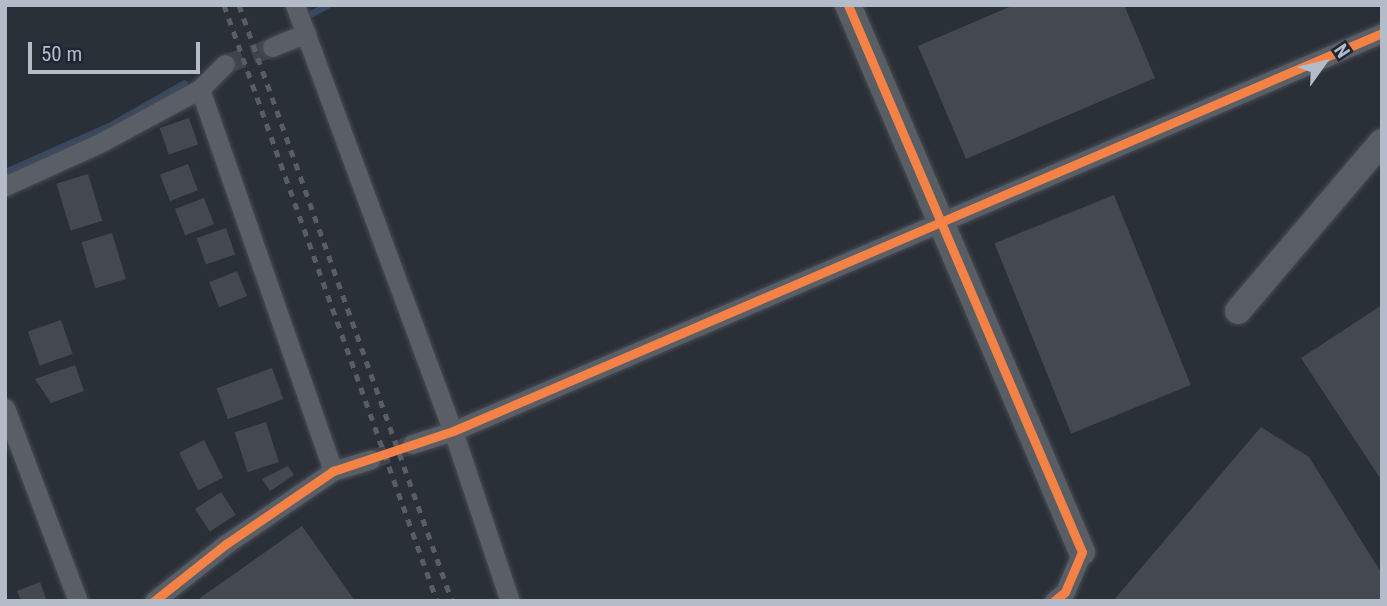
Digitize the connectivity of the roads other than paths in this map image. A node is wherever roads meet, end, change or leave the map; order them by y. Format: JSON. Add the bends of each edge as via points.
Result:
{"nodes":[{"id":1,"x":295,"y":5,"type":"edge"},
{"id":2,"x":848,"y":5,"type":"edge"},
{"id":3,"x":306,"y":33,"type":"junction"},
{"id":4,"x":1382,"y":33,"type":"edge"},
{"id":5,"x":272,"y":47,"type":"tunnel mouth"},
{"id":6,"x":225,"y":64,"type":"tunnel mouth"},
{"id":7,"x":200,"y":89,"type":"junction"},
{"id":8,"x":1382,"y":142,"type":"edge"},
{"id":9,"x":5,"y":186,"type":"edge"},
{"id":10,"x":943,"y":221,"type":"junction"},
{"id":11,"x":1238,"y":311,"type":"dead end"},
{"id":12,"x":5,"y":408,"type":"edge"},
{"id":13,"x":453,"y":431,"type":"junction"},
{"id":14,"x":412,"y":443,"type":"tunnel mouth"},
{"id":15,"x":370,"y":460,"type":"tunnel mouth"},
{"id":16,"x":333,"y":471,"type":"junction"},
{"id":17,"x":1082,"y":552,"type":"joint"},
{"id":18,"x":78,"y":601,"type":"edge"},
{"id":19,"x":154,"y":601,"type":"edge"},
{"id":20,"x":510,"y":601,"type":"edge"},
{"id":21,"x":1054,"y":601,"type":"edge"}],
"edges":[{"from":1,"to":3,"type":"street"},
{"from":2,"to":10,"type":"street"},
{"from":3,"to":5,"type":"street"},
{"from":3,"to":13,"type":"street"},
{"from":4,"to":10,"type":"street"},
{"from":6,"to":7,"type":"street"},
{"from":7,"to":9,"type":"street"},
{"from":7,"to":16,"type":"street"},
{"from":8,"to":11,"type":"street"},
{"from":10,"to":13,"type":"street"},
{"from":10,"to":17,"type":"street"},
{"from":12,"to":18,"type":"street"},
{"from":13,"to":14,"type":"street"},
{"from":13,"to":20,"type":"street"},
{"from":15,"to":16,"type":"street"},
{"from":16,"to":19,"type":"street","via":[[226,544]]},
{"from":17,"to":21,"type":"street","via":[[1065,592]]}]}
